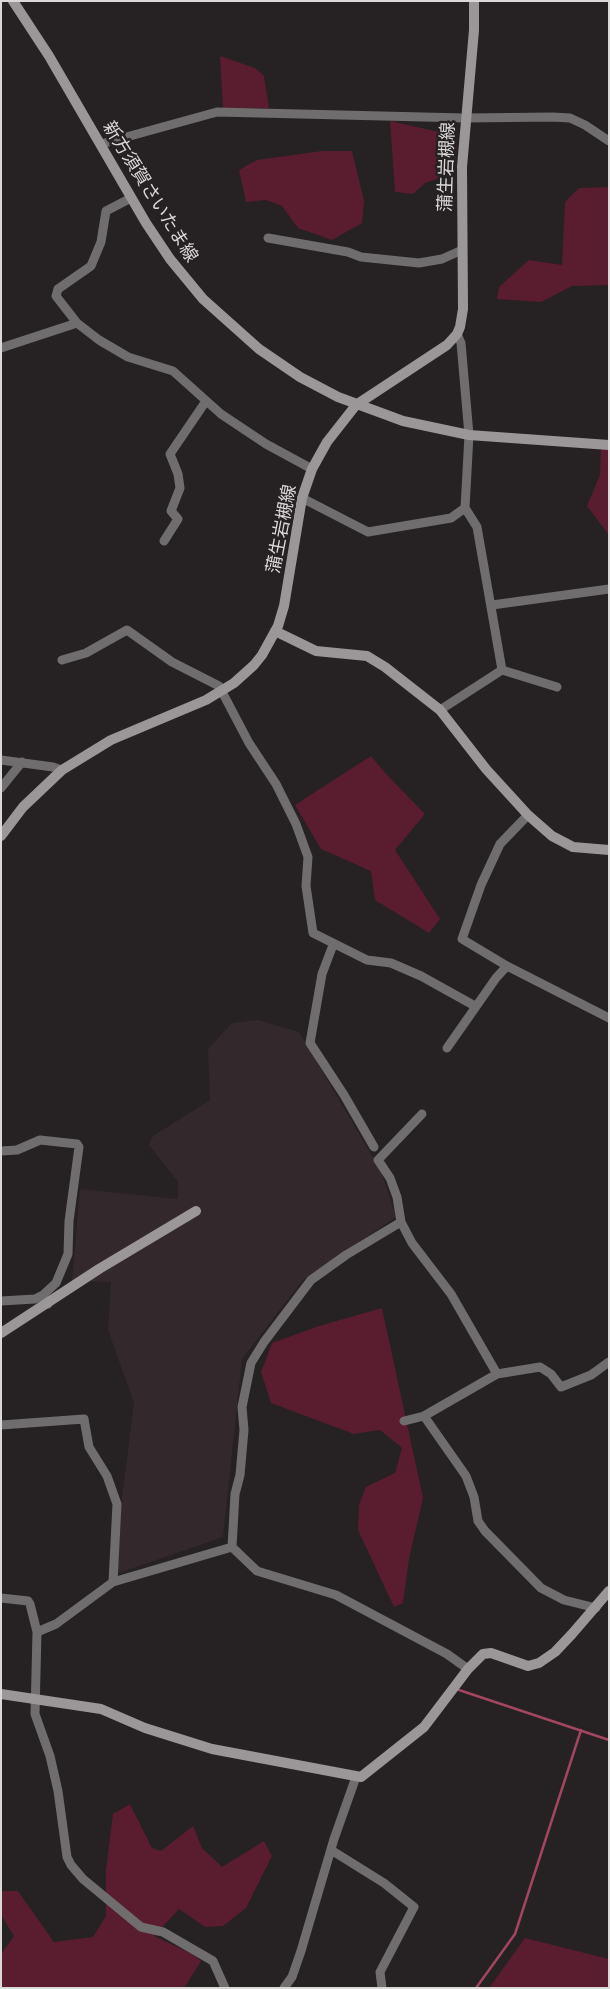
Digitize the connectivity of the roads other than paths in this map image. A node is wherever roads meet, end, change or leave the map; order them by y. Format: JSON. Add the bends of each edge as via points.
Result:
{"nodes":[{"id":1,"x":13,"y":1,"type":"edge"},
{"id":2,"x":474,"y":1,"type":"edge"},
{"id":3,"x":465,"y":118,"type":"junction"},
{"id":4,"x":609,"y":141,"type":"edge"},
{"id":5,"x":101,"y":144,"type":"junction"},
{"id":6,"x":131,"y":198,"type":"junction"},
{"id":7,"x":268,"y":238,"type":"dead end"},
{"id":8,"x":462,"y":250,"type":"junction"},
{"id":9,"x":77,"y":323,"type":"junction"},
{"id":10,"x":457,"y":334,"type":"junction"},
{"id":11,"x":1,"y":348,"type":"edge"},
{"id":12,"x":206,"y":401,"type":"junction"},
{"id":13,"x":356,"y":405,"type":"junction"},
{"id":14,"x":469,"y":435,"type":"junction"},
{"id":15,"x":609,"y":445,"type":"edge"},
{"id":16,"x":312,"y":469,"type":"junction"},
{"id":17,"x":302,"y":498,"type":"junction"},
{"id":18,"x":465,"y":508,"type":"junction"},
{"id":19,"x":164,"y":541,"type":"dead end"},
{"id":20,"x":609,"y":589,"type":"edge"},
{"id":21,"x":492,"y":605,"type":"junction"},
{"id":22,"x":275,"y":631,"type":"junction"},
{"id":23,"x":62,"y":660,"type":"dead end"},
{"id":24,"x":502,"y":670,"type":"junction"},
{"id":25,"x":557,"y":687,"type":"dead end"},
{"id":26,"x":222,"y":690,"type":"junction"},
{"id":27,"x":440,"y":710,"type":"junction"},
{"id":28,"x":1,"y":760,"type":"edge"},
{"id":29,"x":22,"y":762,"type":"junction"},
{"id":30,"x":62,"y":770,"type":"junction"},
{"id":31,"x":1,"y":788,"type":"edge"},
{"id":32,"x":528,"y":815,"type":"junction"},
{"id":33,"x":1,"y":836,"type":"edge"},
{"id":34,"x":609,"y":850,"type":"edge"},
{"id":35,"x":333,"y":945,"type":"junction"},
{"id":36,"x":507,"y":966,"type":"junction"},
{"id":37,"x":475,"y":1006,"type":"junction"},
{"id":38,"x":609,"y":1018,"type":"edge"},
{"id":39,"x":448,"y":1048,"type":"dead end"},
{"id":40,"x":422,"y":1114,"type":"dead end"},
{"id":41,"x":374,"y":1147,"type":"dead end"},
{"id":42,"x":1,"y":1151,"type":"edge"},
{"id":43,"x":196,"y":1211,"type":"dead end"},
{"id":44,"x":401,"y":1222,"type":"junction"},
{"id":45,"x":46,"y":1299,"type":"junction"},
{"id":46,"x":1,"y":1301,"type":"edge"},
{"id":47,"x":1,"y":1333,"type":"edge"},
{"id":48,"x":609,"y":1362,"type":"edge"},
{"id":49,"x":497,"y":1374,"type":"junction"},
{"id":50,"x":424,"y":1416,"type":"junction"},
{"id":51,"x":404,"y":1421,"type":"dead end"},
{"id":52,"x":1,"y":1425,"type":"edge"},
{"id":53,"x":232,"y":1547,"type":"junction"},
{"id":54,"x":112,"y":1582,"type":"junction"},
{"id":55,"x":609,"y":1591,"type":"edge"},
{"id":56,"x":1,"y":1598,"type":"edge"},
{"id":57,"x":596,"y":1608,"type":"junction"},
{"id":58,"x":38,"y":1632,"type":"junction"},
{"id":59,"x":468,"y":1669,"type":"junction"},
{"id":60,"x":1,"y":1694,"type":"edge"},
{"id":61,"x":34,"y":1699,"type":"junction"},
{"id":62,"x":356,"y":1777,"type":"junction"},
{"id":63,"x":331,"y":1850,"type":"junction"},
{"id":64,"x":225,"y":1988,"type":"edge"},
{"id":65,"x":284,"y":1988,"type":"edge"},
{"id":66,"x":382,"y":1988,"type":"edge"}],
"edges":[{"from":1,"to":5,"type":"main road","name":"新方須賀さいたま線"},
{"from":2,"to":3,"type":"main road","name":"蒲生岩槻線"},
{"from":3,"to":4,"type":"street","via":[[570,118]]},
{"from":3,"to":5,"type":"street","via":[[217,112]]},
{"from":3,"to":8,"type":"main road","name":"蒲生岩槻線"},
{"from":5,"to":6,"type":"main road","name":"新方須賀さいたま線"},
{"from":6,"to":9,"type":"street","via":[[106,211],[101,242],[91,266],[58,289],[56,296]]},
{"from":6,"to":13,"type":"main road","name":"新方須賀さいたま線","via":[[170,259],[222,318],[281,365]]},
{"from":7,"to":8,"type":"street","via":[[361,257],[419,263],[442,259]]},
{"from":8,"to":10,"type":"main road","name":"蒲生岩槻線","via":[[463,309]]},
{"from":9,"to":11,"type":"street"},
{"from":9,"to":12,"type":"street","via":[[128,357],[173,371]]},
{"from":10,"to":13,"type":"main road","name":"蒲生岩槻線","via":[[447,345]]},
{"from":10,"to":14,"type":"street","via":[[461,343]]},
{"from":12,"to":16,"type":"street","via":[[266,444]]},
{"from":12,"to":19,"type":"street","via":[[170,454],[180,488],[171,511],[178,519]]},
{"from":13,"to":14,"type":"main road","name":"新方須賀さいたま線","via":[[403,421]]},
{"from":13,"to":16,"type":"main road","name":"蒲生岩槻線","via":[[327,442]]},
{"from":14,"to":15,"type":"main road","name":"新方須賀さいたま線"},
{"from":14,"to":18,"type":"street"},
{"from":16,"to":17,"type":"main road","name":"蒲生岩槻線"},
{"from":17,"to":18,"type":"street","via":[[368,532],[451,518]]},
{"from":17,"to":22,"type":"main road","name":"蒲生岩槻線","via":[[284,606]]},
{"from":18,"to":21,"type":"street","via":[[477,527]]},
{"from":20,"to":21,"type":"street"},
{"from":21,"to":24,"type":"street"},
{"from":22,"to":26,"type":"main road","name":"蒲生岩槻線","via":[[254,665]]},
{"from":22,"to":27,"type":"main road","via":[[316,651],[367,656]]},
{"from":23,"to":26,"type":"street","via":[[86,653],[127,630],[172,662]]},
{"from":24,"to":25,"type":"street"},
{"from":24,"to":27,"type":"street"},
{"from":26,"to":30,"type":"main road","name":"蒲生岩槻線","via":[[111,740]]},
{"from":26,"to":35,"type":"street","via":[[248,743],[276,784],[296,824],[308,856],[306,886],[313,933]]},
{"from":27,"to":32,"type":"main road"},
{"from":28,"to":29,"type":"street"},
{"from":29,"to":30,"type":"street"},
{"from":29,"to":31,"type":"street"},
{"from":30,"to":33,"type":"main road","name":"蒲生岩槻線","via":[[23,807]]},
{"from":32,"to":34,"type":"main road","via":[[552,836],[573,847]]},
{"from":32,"to":36,"type":"street","via":[[500,844],[462,939]]},
{"from":35,"to":37,"type":"street","via":[[367,960],[390,963],[421,976]]},
{"from":35,"to":41,"type":"street","via":[[322,974],[310,1043]]},
{"from":36,"to":37,"type":"street"},
{"from":36,"to":38,"type":"street"},
{"from":37,"to":39,"type":"street"},
{"from":40,"to":44,"type":"street","via":[[378,1160],[390,1178]]},
{"from":42,"to":45,"type":"street","via":[[17,1150],[40,1140],[77,1144],[79,1147],[68,1254]]},
{"from":43,"to":45,"type":"main road"},
{"from":44,"to":49,"type":"street","via":[[426,1264],[451,1294]]},
{"from":44,"to":53,"type":"street","via":[[311,1280],[251,1363],[242,1407],[244,1430]]},
{"from":45,"to":46,"type":"street"},
{"from":45,"to":47,"type":"main road"},
{"from":48,"to":49,"type":"street","via":[[561,1387],[551,1374],[540,1367]]},
{"from":49,"to":50,"type":"street"},
{"from":50,"to":51,"type":"street"},
{"from":50,"to":57,"type":"street","via":[[466,1476],[478,1521],[485,1532],[541,1588],[564,1600]]},
{"from":52,"to":54,"type":"street","via":[[84,1418],[89,1447],[107,1476],[117,1504]]},
{"from":53,"to":54,"type":"street"},
{"from":53,"to":59,"type":"street","via":[[257,1571],[336,1595],[447,1654]]},
{"from":54,"to":58,"type":"street","via":[[56,1624]]},
{"from":55,"to":57,"type":"main road"},
{"from":56,"to":58,"type":"street","via":[[28,1601]]},
{"from":57,"to":59,"type":"main road","via":[[555,1652],[539,1663],[528,1666],[491,1653],[483,1654]]},
{"from":58,"to":61,"type":"street"},
{"from":59,"to":62,"type":"main road","via":[[424,1727],[369,1772]]},
{"from":60,"to":61,"type":"main road"},
{"from":61,"to":62,"type":"main road","via":[[100,1709],[145,1728],[212,1749]]},
{"from":61,"to":64,"type":"street","via":[[35,1714],[58,1791],[67,1857],[71,1865],[83,1879],[141,1927],[163,1932],[213,1961]]},
{"from":62,"to":63,"type":"street"},
{"from":63,"to":65,"type":"street","via":[[301,1951],[292,1977]]},
{"from":63,"to":66,"type":"street","via":[[384,1883],[414,1907],[380,1972]]}]}
